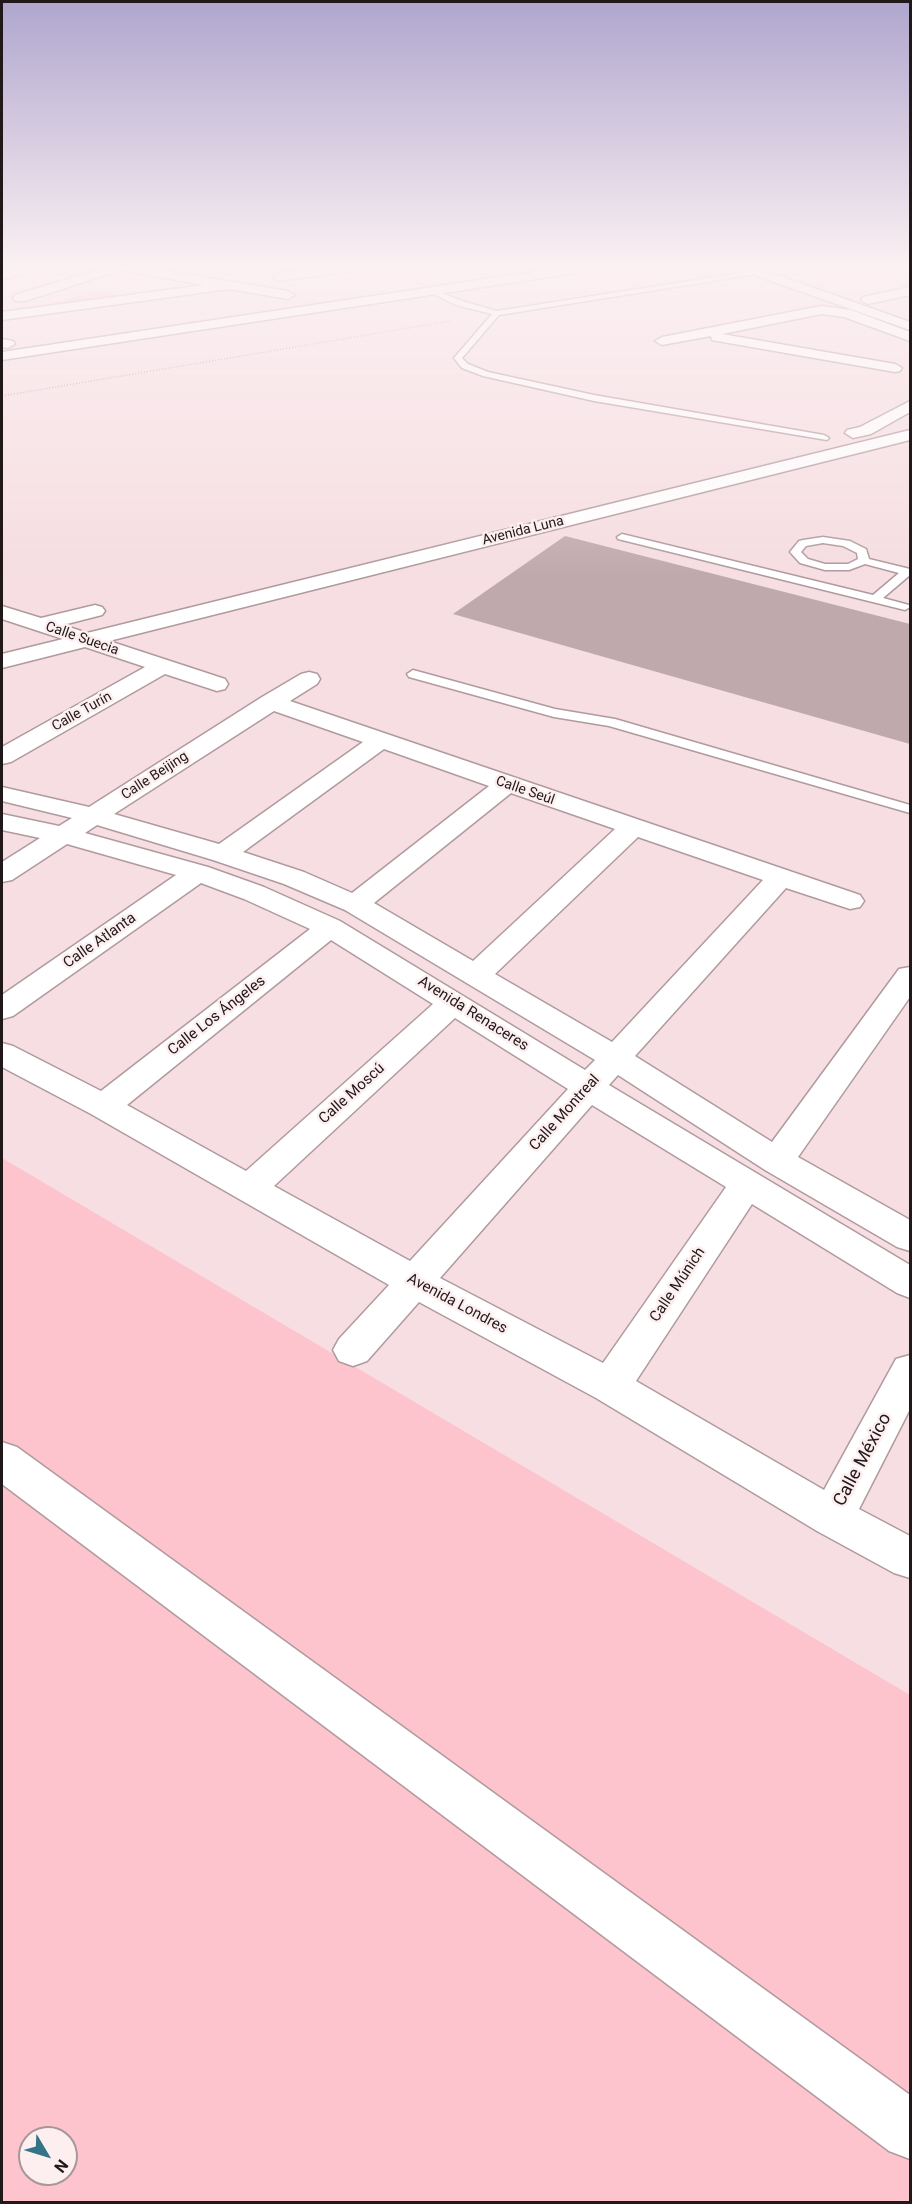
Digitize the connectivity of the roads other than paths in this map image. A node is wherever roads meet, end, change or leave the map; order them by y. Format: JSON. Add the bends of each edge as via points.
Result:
{"nodes":[{"id":1,"x":475,"y":370,"type":"edge"},
{"id":2,"x":886,"y":370,"type":"edge"},
{"id":3,"x":860,"y":376,"type":"dead end"},
{"id":4,"x":910,"y":406,"type":"edge"},
{"id":5,"x":910,"y":435,"type":"edge"},
{"id":6,"x":824,"y":438,"type":"junction"},
{"id":7,"x":780,"y":447,"type":"dead end"},
{"id":8,"x":658,"y":480,"type":"dead end"},
{"id":9,"x":593,"y":501,"type":"dead end"},
{"id":10,"x":622,"y":537,"type":"dead end"},
{"id":11,"x":864,"y":561,"type":"junction"},
{"id":12,"x":909,"y":571,"type":"edge"},
{"id":13,"x":875,"y":599,"type":"junction"},
{"id":14,"x":909,"y":605,"type":"edge"},
{"id":15,"x":95,"y":611,"type":"dead end"},
{"id":16,"x":2,"y":612,"type":"edge"},
{"id":17,"x":41,"y":625,"type":"junction"},
{"id":18,"x":2,"y":634,"type":"edge"},
{"id":19,"x":86,"y":639,"type":"junction"},
{"id":20,"x":2,"y":661,"type":"edge"},
{"id":21,"x":163,"y":666,"type":"junction"},
{"id":22,"x":413,"y":674,"type":"dead end"},
{"id":23,"x":309,"y":679,"type":"dead end"},
{"id":24,"x":217,"y":684,"type":"dead end"},
{"id":25,"x":270,"y":702,"type":"junction"},
{"id":26,"x":381,"y":740,"type":"junction"},
{"id":27,"x":2,"y":757,"type":"edge"},
{"id":28,"x":507,"y":784,"type":"junction"},
{"id":29,"x":2,"y":794,"type":"edge"},
{"id":30,"x":910,"y":808,"type":"edge"},
{"id":31,"x":94,"y":816,"type":"junction"},
{"id":32,"x":2,"y":822,"type":"edge"},
{"id":33,"x":632,"y":828,"type":"junction"},
{"id":34,"x":64,"y":835,"type":"junction"},
{"id":35,"x":223,"y":854,"type":"junction"},
{"id":36,"x":198,"y":873,"type":"junction"},
{"id":37,"x":2,"y":874,"type":"edge"},
{"id":38,"x":780,"y":879,"type":"junction"},
{"id":39,"x":850,"y":901,"type":"dead end"},
{"id":40,"x":355,"y":904,"type":"junction"},
{"id":41,"x":330,"y":927,"type":"junction"},
{"id":42,"x":476,"y":975,"type":"junction"},
{"id":43,"x":910,"y":976,"type":"edge"},
{"id":44,"x":454,"y":1002,"type":"junction"},
{"id":45,"x":2,"y":1010,"type":"edge"},
{"id":46,"x":2,"y":1054,"type":"edge"},
{"id":47,"x":615,"y":1059,"type":"junction"},
{"id":48,"x":588,"y":1088,"type":"junction"},
{"id":49,"x":103,"y":1106,"type":"junction"},
{"id":50,"x":777,"y":1161,"type":"junction"},
{"id":51,"x":747,"y":1185,"type":"junction"},
{"id":52,"x":250,"y":1187,"type":"junction"},
{"id":53,"x":910,"y":1237,"type":"edge"},
{"id":54,"x":415,"y":1281,"type":"junction"},
{"id":55,"x":910,"y":1283,"type":"edge"},
{"id":56,"x":353,"y":1350,"type":"dead end"},
{"id":57,"x":910,"y":1371,"type":"edge"},
{"id":58,"x":610,"y":1386,"type":"junction"},
{"id":59,"x":2,"y":1460,"type":"edge"},
{"id":60,"x":832,"y":1517,"type":"junction"},
{"id":61,"x":910,"y":1558,"type":"edge"},
{"id":62,"x":910,"y":2130,"type":"edge"}],
"edges":[{"from":1,"to":6,"type":"lane","via":[[594,398]]},
{"from":2,"to":3,"type":"street"},
{"from":4,"to":6,"type":"street","via":[[865,431]]},
{"from":5,"to":19,"type":"street","name":"Avenida Luna"},
{"from":6,"to":7,"type":"street"},
{"from":8,"to":9,"type":"street"},
{"from":10,"to":13,"type":"lane"},
{"from":11,"to":11,"type":"lane","via":[[849,567],[825,567],[804,561],[795,552],[803,543],[823,540],[846,543],[862,551]]},
{"from":11,"to":12,"type":"lane"},
{"from":12,"to":13,"type":"lane"},
{"from":13,"to":14,"type":"lane"},
{"from":15,"to":17,"type":"street"},
{"from":16,"to":17,"type":"street","name":"Calle Suecia"},
{"from":17,"to":18,"type":"street"},
{"from":17,"to":19,"type":"street","name":"Calle Suecia"},
{"from":19,"to":20,"type":"street","name":"Avenida Luna"},
{"from":19,"to":21,"type":"street","name":"Calle Suecia"},
{"from":21,"to":24,"type":"street","name":"Calle Suecia"},
{"from":21,"to":27,"type":"street","name":"Calle Turín"},
{"from":22,"to":30,"type":"lane","via":[[554,713],[610,722]]},
{"from":23,"to":25,"type":"street","name":"Calle Beijing"},
{"from":25,"to":26,"type":"street","name":"Calle Seúl"},
{"from":25,"to":31,"type":"street","name":"Calle Beijing"},
{"from":26,"to":28,"type":"street","name":"Calle Seúl"},
{"from":26,"to":35,"type":"street"},
{"from":28,"to":33,"type":"street","name":"Calle Seúl"},
{"from":28,"to":40,"type":"street"},
{"from":29,"to":31,"type":"street"},
{"from":31,"to":34,"type":"street","name":"Calle Beijing"},
{"from":31,"to":35,"type":"street"},
{"from":32,"to":34,"type":"street","name":"Avenida Renaceres"},
{"from":33,"to":38,"type":"street","name":"Calle Seúl"},
{"from":33,"to":42,"type":"street"},
{"from":34,"to":36,"type":"street","name":"Avenida Renaceres"},
{"from":34,"to":37,"type":"street","name":"Calle Beijing"},
{"from":35,"to":40,"type":"street"},
{"from":36,"to":41,"type":"street","name":"Avenida Renaceres"},
{"from":36,"to":45,"type":"street","name":"Calle Atlanta"},
{"from":38,"to":39,"type":"street","name":"Calle Seúl"},
{"from":38,"to":47,"type":"street","name":"Calle Montreal"},
{"from":40,"to":42,"type":"street"},
{"from":41,"to":44,"type":"street","name":"Avenida Renaceres"},
{"from":41,"to":49,"type":"street","name":"Calle Los Ángeles"},
{"from":42,"to":47,"type":"street"},
{"from":43,"to":50,"type":"street"},
{"from":44,"to":48,"type":"street","name":"Avenida Renaceres"},
{"from":44,"to":52,"type":"street","name":"Calle Moscú"},
{"from":46,"to":49,"type":"street","name":"Avenida Londres"},
{"from":47,"to":48,"type":"street","name":"Calle Montreal"},
{"from":47,"to":50,"type":"street"},
{"from":48,"to":51,"type":"street","name":"Avenida Renaceres"},
{"from":48,"to":54,"type":"street","name":"Calle Montreal"},
{"from":49,"to":52,"type":"street","name":"Avenida Londres"},
{"from":50,"to":53,"type":"street"},
{"from":51,"to":55,"type":"street","name":"Avenida Renaceres"},
{"from":51,"to":58,"type":"street","name":"Calle Múnich"},
{"from":52,"to":54,"type":"street","name":"Avenida Londres"},
{"from":54,"to":56,"type":"street","name":"Calle Montreal"},
{"from":54,"to":58,"type":"street","name":"Avenida Londres"},
{"from":57,"to":60,"type":"street","name":"Calle México"},
{"from":58,"to":60,"type":"street","name":"Avenida Londres"},
{"from":59,"to":62,"type":"street"},
{"from":60,"to":61,"type":"street","name":"Avenida Londres"}]}
